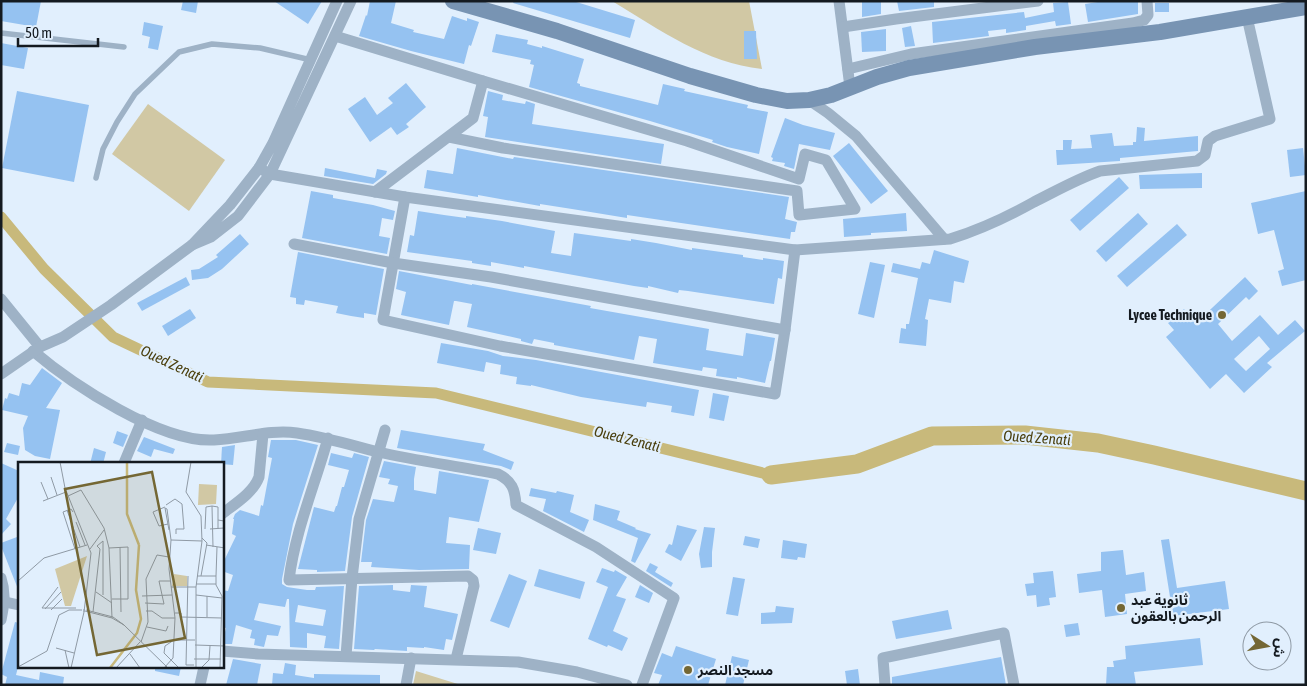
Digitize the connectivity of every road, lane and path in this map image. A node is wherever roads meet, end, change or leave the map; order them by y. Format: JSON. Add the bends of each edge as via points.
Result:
{"nodes":[{"id":1,"x":337,"y":1,"type":"edge"},
{"id":2,"x":351,"y":1,"type":"edge"},
{"id":3,"x":453,"y":1,"type":"edge"},
{"id":4,"x":839,"y":1,"type":"edge"},
{"id":5,"x":1038,"y":1,"type":"edge"},
{"id":6,"x":1147,"y":1,"type":"edge"},
{"id":7,"x":1281,"y":6,"type":"edge"},
{"id":8,"x":1306,"y":6,"type":"edge"},
{"id":9,"x":1247,"y":17,"type":"junction"},
{"id":10,"x":843,"y":27,"type":"junction"},
{"id":11,"x":1,"y":33,"type":"edge"},
{"id":12,"x":336,"y":36,"type":"junction"},
{"id":13,"x":124,"y":46,"type":"dead end"},
{"id":14,"x":311,"y":60,"type":"junction"},
{"id":15,"x":848,"y":69,"type":"junction"},
{"id":16,"x":483,"y":81,"type":"junction"},
{"id":17,"x":850,"y":87,"type":"junction"},
{"id":18,"x":809,"y":100,"type":"junction"},
{"id":19,"x":449,"y":137,"type":"junction"},
{"id":20,"x":259,"y":168,"type":"junction"},
{"id":21,"x":270,"y":174,"type":"junction"},
{"id":22,"x":96,"y":178,"type":"dead end"},
{"id":23,"x":375,"y":192,"type":"junction"},
{"id":24,"x":405,"y":197,"type":"junction"},
{"id":25,"x":944,"y":239,"type":"junction"},
{"id":26,"x":294,"y":244,"type":"dead end"},
{"id":27,"x":192,"y":245,"type":"junction"},
{"id":28,"x":795,"y":250,"type":"junction"},
{"id":29,"x":393,"y":263,"type":"junction"},
{"id":30,"x":1,"y":299,"type":"edge"},
{"id":31,"x":785,"y":330,"type":"junction"},
{"id":32,"x":37,"y":349,"type":"junction"},
{"id":33,"x":1,"y":374,"type":"edge"},
{"id":34,"x":142,"y":420,"type":"junction"},
{"id":35,"x":385,"y":430,"type":"dead end"},
{"id":36,"x":263,"y":434,"type":"junction"},
{"id":37,"x":328,"y":438,"type":"junction"},
{"id":38,"x":379,"y":452,"type":"junction"},
{"id":39,"x":125,"y":462,"type":"edge"},
{"id":40,"x":224,"y":512,"type":"edge"},
{"id":41,"x":1,"y":578,"type":"edge"},
{"id":42,"x":352,"y":578,"type":"junction"},
{"id":43,"x":3,"y":601,"type":"edge"},
{"id":44,"x":18,"y":605,"type":"edge"},
{"id":45,"x":1,"y":620,"type":"edge"},
{"id":46,"x":224,"y":651,"type":"edge"},
{"id":47,"x":346,"y":656,"type":"junction"},
{"id":48,"x":412,"y":658,"type":"junction"},
{"id":49,"x":456,"y":659,"type":"junction"},
{"id":50,"x":204,"y":668,"type":"edge"},
{"id":51,"x":200,"y":685,"type":"edge"},
{"id":52,"x":406,"y":685,"type":"edge"},
{"id":53,"x":627,"y":685,"type":"edge"},
{"id":54,"x":642,"y":685,"type":"edge"},
{"id":55,"x":885,"y":685,"type":"edge"},
{"id":56,"x":1014,"y":685,"type":"edge"}],
"edges":[{"from":1,"to":14,"type":"street"},
{"from":2,"to":12,"type":"street"},
{"from":3,"to":18,"type":"main road","via":[[756,95],[787,101]]},
{"from":4,"to":10,"type":"street"},
{"from":5,"to":10,"type":"street"},
{"from":6,"to":15,"type":"street","via":[[1148,15],[1144,20],[1132,23],[912,54]]},
{"from":7,"to":8,"type":"main road"},
{"from":7,"to":9,"type":"main road"},
{"from":9,"to":17,"type":"main road","via":[[909,68]]},
{"from":9,"to":25,"type":"street","via":[[1270,119],[1208,140],[1205,154],[1197,161],[1100,171],[976,230]]},
{"from":10,"to":15,"type":"street"},
{"from":11,"to":13,"type":"lane"},
{"from":12,"to":16,"type":"street"},
{"from":12,"to":21,"type":"street"},
{"from":14,"to":20,"type":"street"},
{"from":14,"to":22,"type":"lane","via":[[260,48],[212,44],[179,52],[135,94],[103,149]]},
{"from":15,"to":17,"type":"street"},
{"from":16,"to":19,"type":"street","via":[[473,118]]},
{"from":16,"to":19,"type":"street","via":[[687,141],[799,179],[805,154],[826,160],[855,209],[799,215],[797,191],[503,148]]},
{"from":17,"to":18,"type":"main road"},
{"from":18,"to":25,"type":"street","via":[[856,136]]},
{"from":19,"to":23,"type":"street"},
{"from":20,"to":21,"type":"street"},
{"from":20,"to":27,"type":"street"},
{"from":21,"to":23,"type":"street"},
{"from":21,"to":27,"type":"street","via":[[238,216],[211,237]]},
{"from":23,"to":24,"type":"street"},
{"from":24,"to":28,"type":"street"},
{"from":24,"to":29,"type":"street"},
{"from":25,"to":28,"type":"street"},
{"from":26,"to":29,"type":"street"},
{"from":27,"to":32,"type":"street","via":[[111,305],[63,337]]},
{"from":28,"to":31,"type":"street"},
{"from":29,"to":31,"type":"street","via":[[491,277]]},
{"from":29,"to":31,"type":"street","via":[[382,320],[500,346],[775,394]]},
{"from":30,"to":32,"type":"street"},
{"from":32,"to":33,"type":"street"},
{"from":32,"to":34,"type":"street","via":[[58,372]]},
{"from":34,"to":36,"type":"street","via":[[198,440]]},
{"from":34,"to":39,"type":"street"},
{"from":35,"to":38,"type":"street"},
{"from":36,"to":37,"type":"street","via":[[284,431]]},
{"from":36,"to":40,"type":"street","via":[[257,483]]},
{"from":37,"to":38,"type":"street"},
{"from":37,"to":42,"type":"street","via":[[295,542],[289,580]]},
{"from":38,"to":42,"type":"street","via":[[359,519]]},
{"from":38,"to":54,"type":"street","via":[[498,474],[513,484],[516,505],[596,547],[674,598]]},
{"from":41,"to":43,"type":"street"},
{"from":42,"to":47,"type":"street"},
{"from":42,"to":49,"type":"street","via":[[468,576],[474,586]]},
{"from":43,"to":44,"type":"street"},
{"from":43,"to":45,"type":"street"},
{"from":46,"to":47,"type":"street"},
{"from":47,"to":48,"type":"street"},
{"from":48,"to":49,"type":"street"},
{"from":48,"to":52,"type":"street"},
{"from":49,"to":53,"type":"street","via":[[545,666]]},
{"from":50,"to":51,"type":"street"},
{"from":55,"to":56,"type":"street","via":[[883,658],[1004,633]]}]}
